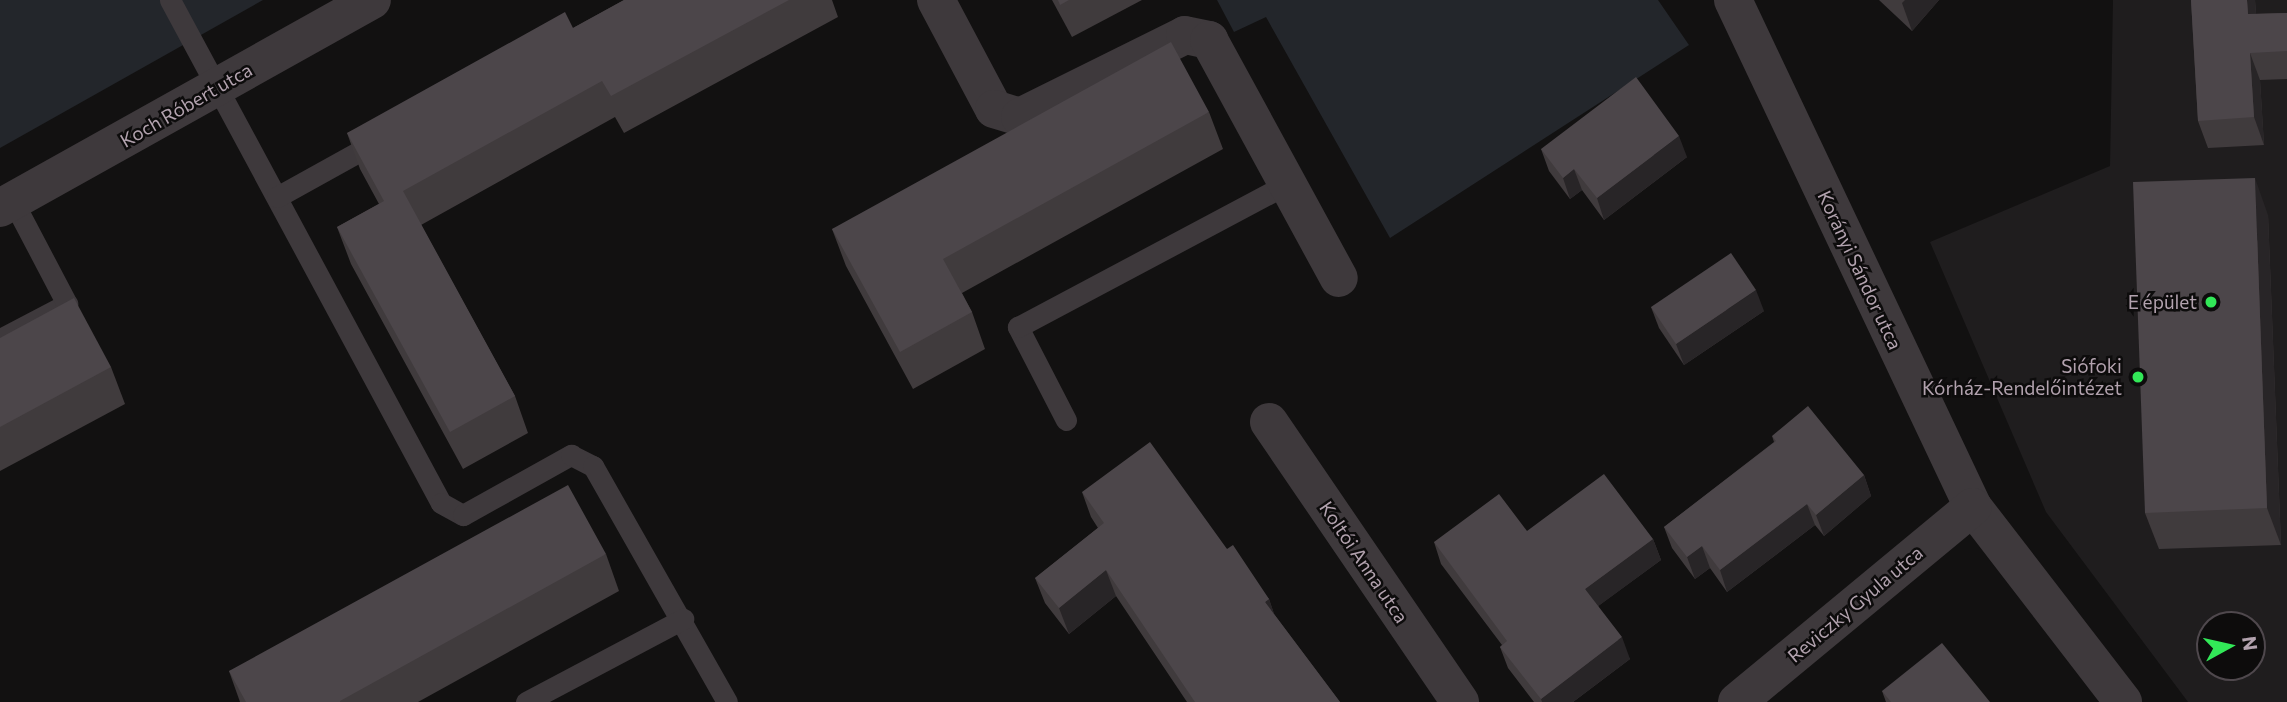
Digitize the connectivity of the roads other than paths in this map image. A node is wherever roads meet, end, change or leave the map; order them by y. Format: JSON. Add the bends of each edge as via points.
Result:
{"nodes":[{"id":1,"x":170,"y":0,"type":"edge"},
{"id":2,"x":372,"y":0,"type":"edge"},
{"id":3,"x":936,"y":0,"type":"edge"},
{"id":4,"x":1733,"y":0,"type":"edge"},
{"id":5,"x":216,"y":86,"type":"junction"},
{"id":6,"x":397,"y":131,"type":"edge"},
{"id":7,"x":1287,"y":184,"type":"junction"},
{"id":8,"x":277,"y":197,"type":"junction"},
{"id":9,"x":7,"y":205,"type":"edge"},
{"id":10,"x":1339,"y":278,"type":"dead end"},
{"id":11,"x":0,"y":338,"type":"edge"},
{"id":12,"x":1066,"y":420,"type":"dead end"},
{"id":13,"x":1269,"y":422,"type":"dead end"},
{"id":14,"x":1973,"y":507,"type":"junction"},
{"id":15,"x":682,"y":619,"type":"junction"},
{"id":16,"x":526,"y":702,"type":"edge"},
{"id":17,"x":727,"y":702,"type":"edge"},
{"id":18,"x":1460,"y":702,"type":"edge"},
{"id":19,"x":1737,"y":702,"type":"edge"},
{"id":20,"x":2123,"y":702,"type":"edge"}],
"edges":[{"from":1,"to":5,"type":"lane"},
{"from":2,"to":5,"type":"street","name":"Koch Róbert utca"},
{"from":3,"to":7,"type":"street","via":[[994,109],[1020,117],[1185,35],[1209,40]]},
{"from":4,"to":14,"type":"street","name":"Korányi Sándor utca"},
{"from":5,"to":8,"type":"lane"},
{"from":5,"to":9,"type":"street","name":"Koch Róbert utca"},
{"from":6,"to":8,"type":"lane"},
{"from":7,"to":10,"type":"street"},
{"from":7,"to":12,"type":"lane","via":[[1018,327]]},
{"from":8,"to":15,"type":"lane","via":[[441,503],[463,514],[571,455],[593,466]]},
{"from":9,"to":11,"type":"lane","via":[[67,304]]},
{"from":13,"to":18,"type":"street","name":"Koltói Anna utca"},
{"from":14,"to":19,"type":"street","name":"Reviczky Gyula utca"},
{"from":14,"to":20,"type":"street","name":"Korányi Sándor utca"},
{"from":15,"to":16,"type":"lane"},
{"from":15,"to":17,"type":"lane"}]}
